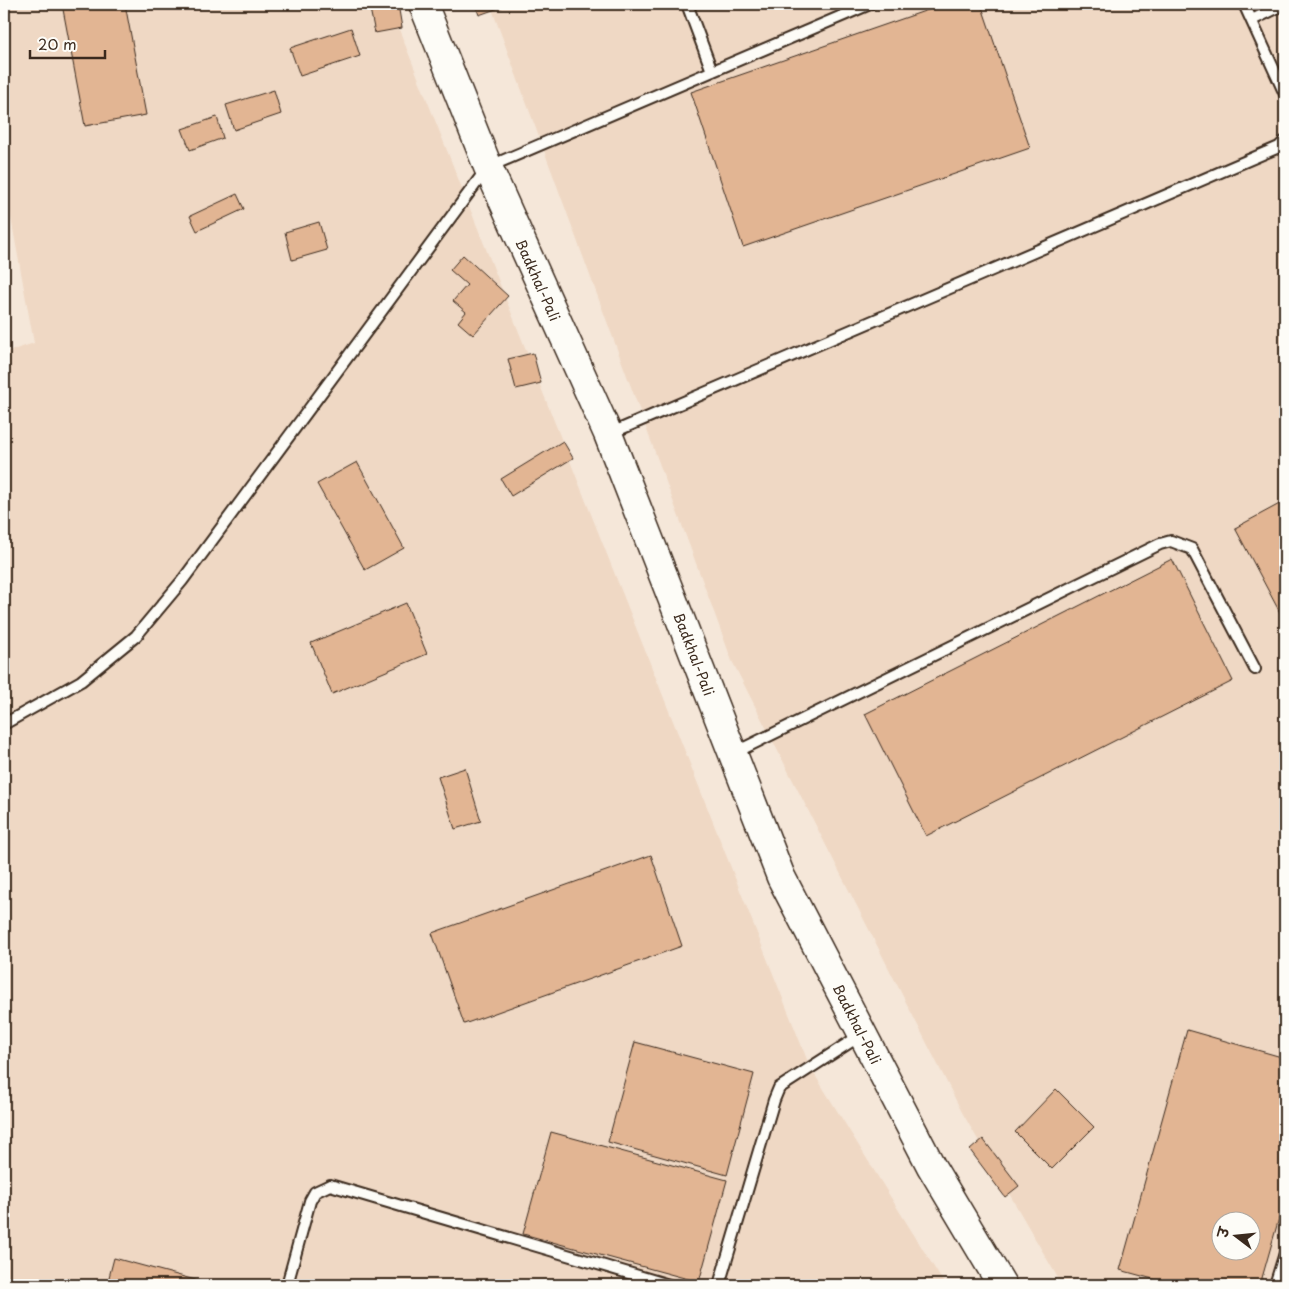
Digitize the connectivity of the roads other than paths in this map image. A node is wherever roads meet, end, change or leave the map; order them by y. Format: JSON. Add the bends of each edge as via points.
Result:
{"nodes":[{"id":1,"x":423,"y":4,"type":"edge"},
{"id":2,"x":687,"y":4,"type":"edge"},
{"id":3,"x":870,"y":4,"type":"edge"},
{"id":4,"x":1244,"y":4,"type":"edge"},
{"id":5,"x":1285,"y":4,"type":"edge"},
{"id":6,"x":1252,"y":20,"type":"junction"},
{"id":7,"x":712,"y":71,"type":"junction"},
{"id":8,"x":1285,"y":94,"type":"edge"},
{"id":9,"x":1285,"y":141,"type":"edge"},
{"id":10,"x":488,"y":166,"type":"junction"},
{"id":11,"x":608,"y":434,"type":"junction"},
{"id":12,"x":1255,"y":669,"type":"dead end"},
{"id":13,"x":4,"y":724,"type":"edge"},
{"id":14,"x":733,"y":754,"type":"junction"},
{"id":15,"x":863,"y":1034,"type":"junction"},
{"id":16,"x":1285,"y":1253,"type":"edge"},
{"id":17,"x":994,"y":1280,"type":"edge"},
{"id":18,"x":287,"y":1285,"type":"edge"},
{"id":19,"x":669,"y":1285,"type":"edge"},
{"id":20,"x":719,"y":1285,"type":"edge"},
{"id":21,"x":1276,"y":1285,"type":"edge"}],
"edges":[{"from":1,"to":10,"type":"street","name":"Badkhal-Pali"},
{"from":2,"to":7,"type":"lane"},
{"from":3,"to":7,"type":"lane"},
{"from":4,"to":6,"type":"lane"},
{"from":5,"to":6,"type":"lane"},
{"from":6,"to":8,"type":"lane"},
{"from":7,"to":10,"type":"lane"},
{"from":9,"to":11,"type":"lane","via":[[1279,147]]},
{"from":10,"to":11,"type":"street","name":"Badkhal-Pali"},
{"from":10,"to":13,"type":"lane","via":[[182,581],[136,636],[81,681]]},
{"from":11,"to":14,"type":"street","name":"Badkhal-Pali"},
{"from":12,"to":14,"type":"lane","via":[[1192,549],[1171,541]]},
{"from":14,"to":15,"type":"street","name":"Badkhal-Pali","via":[[781,877]]},
{"from":15,"to":17,"type":"street","name":"Badkhal-Pali"},
{"from":15,"to":20,"type":"lane","via":[[780,1088]]},
{"from":16,"to":21,"type":"lane"},
{"from":18,"to":19,"type":"lane","via":[[310,1201],[315,1192],[330,1185]]}]}
